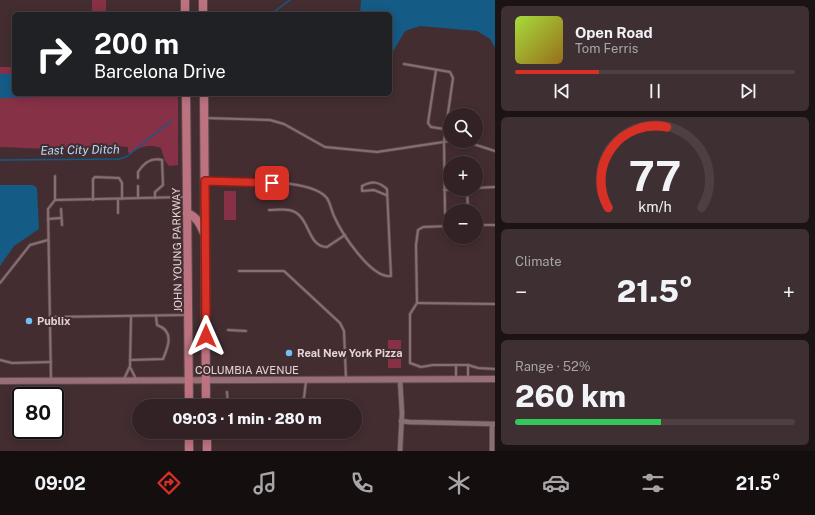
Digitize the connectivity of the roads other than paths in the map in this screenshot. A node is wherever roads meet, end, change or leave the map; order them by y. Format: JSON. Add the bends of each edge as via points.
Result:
{"nodes":[{"id":1,"x":185,"y":0,"type":"edge"},
{"id":2,"x":203,"y":0,"type":"edge"},
{"id":3,"x":185,"y":12,"type":"edge"},
{"id":4,"x":203,"y":12,"type":"edge"},
{"id":5,"x":404,"y":64,"type":"dead end"},
{"id":6,"x":436,"y":70,"type":"junction"},
{"id":7,"x":186,"y":96,"type":"edge"},
{"id":8,"x":204,"y":96,"type":"edge"},
{"id":9,"x":448,"y":108,"type":"edge"},
{"id":10,"x":204,"y":118,"type":"junction"},
{"id":11,"x":443,"y":130,"type":"edge"},
{"id":12,"x":443,"y":141,"type":"edge"},
{"id":13,"x":483,"y":147,"type":"edge"},
{"id":14,"x":495,"y":151,"type":"edge"},
{"id":15,"x":55,"y":176,"type":"dead end"},
{"id":16,"x":138,"y":178,"type":"dead end"},
{"id":17,"x":205,"y":181,"type":"junction"},
{"id":18,"x":138,"y":186,"type":"dead end"},
{"id":19,"x":495,"y":187,"type":"edge"},
{"id":20,"x":483,"y":188,"type":"edge"},
{"id":21,"x":386,"y":195,"type":"junction"},
{"id":22,"x":187,"y":197,"type":"junction"},
{"id":23,"x":138,"y":198,"type":"junction"},
{"id":24,"x":155,"y":198,"type":"junction"},
{"id":25,"x":118,"y":199,"type":"junction"},
{"id":26,"x":122,"y":199,"type":"junction"},
{"id":27,"x":55,"y":200,"type":"junction"},
{"id":28,"x":93,"y":200,"type":"junction"},
{"id":29,"x":61,"y":209,"type":"dead end"},
{"id":30,"x":269,"y":210,"type":"dead end"},
{"id":31,"x":118,"y":213,"type":"dead end"},
{"id":32,"x":187,"y":213,"type":"junction"},
{"id":33,"x":62,"y":218,"type":"junction"},
{"id":34,"x":48,"y":219,"type":"junction"},
{"id":35,"x":62,"y":225,"type":"dead end"},
{"id":36,"x":495,"y":225,"type":"edge"},
{"id":37,"x":443,"y":226,"type":"edge"},
{"id":38,"x":483,"y":226,"type":"edge"},
{"id":39,"x":345,"y":235,"type":"junction"},
{"id":40,"x":206,"y":238,"type":"junction"},
{"id":41,"x":48,"y":240,"type":"junction"},
{"id":42,"x":239,"y":270,"type":"dead end"},
{"id":43,"x":0,"y":283,"type":"edge"},
{"id":44,"x":417,"y":303,"type":"junction"},
{"id":45,"x":495,"y":304,"type":"edge"},
{"id":46,"x":188,"y":315,"type":"junction"},
{"id":47,"x":156,"y":316,"type":"junction"},
{"id":48,"x":131,"y":317,"type":"junction"},
{"id":49,"x":51,"y":318,"type":"junction"},
{"id":50,"x":228,"y":330,"type":"dead end"},
{"id":51,"x":246,"y":331,"type":"dead end"},
{"id":52,"x":0,"y":360,"type":"edge"},
{"id":53,"x":130,"y":360,"type":"junction"},
{"id":54,"x":50,"y":362,"type":"junction"},
{"id":55,"x":456,"y":365,"type":"junction"},
{"id":56,"x":468,"y":365,"type":"junction"},
{"id":57,"x":130,"y":366,"type":"junction"},
{"id":58,"x":495,"y":369,"type":"edge"},
{"id":59,"x":456,"y":379,"type":"junction"},
{"id":60,"x":468,"y":379,"type":"junction"},
{"id":61,"x":495,"y":379,"type":"edge"},
{"id":62,"x":207,"y":380,"type":"junction"},
{"id":63,"x":306,"y":380,"type":"junction"},
{"id":64,"x":346,"y":380,"type":"junction"},
{"id":65,"x":400,"y":380,"type":"junction"},
{"id":66,"x":0,"y":381,"type":"edge"},
{"id":67,"x":51,"y":381,"type":"junction"},
{"id":68,"x":123,"y":381,"type":"junction"},
{"id":69,"x":137,"y":381,"type":"junction"},
{"id":70,"x":189,"y":381,"type":"junction"},
{"id":71,"x":227,"y":392,"type":"dead end"},
{"id":72,"x":189,"y":399,"type":"edge"},
{"id":73,"x":206,"y":399,"type":"edge"},
{"id":74,"x":228,"y":399,"type":"edge"},
{"id":75,"x":303,"y":399,"type":"edge"},
{"id":76,"x":401,"y":421,"type":"junction"},
{"id":77,"x":494,"y":424,"type":"edge"},
{"id":78,"x":189,"y":439,"type":"edge"},
{"id":79,"x":206,"y":439,"type":"edge"},
{"id":80,"x":190,"y":449,"type":"edge"},
{"id":81,"x":207,"y":451,"type":"edge"},
{"id":82,"x":400,"y":451,"type":"edge"},
{"id":83,"x":492,"y":451,"type":"edge"}],
"edges":[{"from":1,"to":3,"type":"highway"},
{"from":2,"to":4,"type":"highway"},
{"from":5,"to":6,"type":"lane"},
{"from":6,"to":9,"type":"lane","via":[[450,72],[453,78]]},
{"from":6,"to":11,"type":"lane","via":[[428,123],[431,127]]},
{"from":7,"to":22,"type":"highway","name":"JOHN YOUNG PARKWAY"},
{"from":8,"to":10,"type":"highway"},
{"from":10,"to":12,"type":"lane","via":[[270,120],[284,124],[325,147],[376,152]]},
{"from":10,"to":17,"type":"highway"},
{"from":13,"to":14,"type":"lane"},
{"from":15,"to":27,"type":"lane"},
{"from":16,"to":24,"type":"lane","via":[[142,166],[152,159],[162,160],[163,185],[155,192]]},
{"from":17,"to":39,"type":"lane","via":[[286,183],[319,191],[327,198],[334,217]]},
{"from":17,"to":40,"type":"highway"},
{"from":18,"to":23,"type":"lane"},
{"from":19,"to":20,"type":"lane"},
{"from":21,"to":21,"type":"lane","via":[[387,189],[379,182],[370,182],[362,186],[362,191],[374,190]]},
{"from":21,"to":39,"type":"lane","via":[[391,276],[382,275],[372,268],[358,255]]},
{"from":22,"to":24,"type":"lane"},
{"from":22,"to":32,"type":"highway","name":"JOHN YOUNG PARKWAY"},
{"from":23,"to":24,"type":"lane"},
{"from":23,"to":26,"type":"lane"},
{"from":25,"to":26,"type":"lane"},
{"from":25,"to":28,"type":"lane"},
{"from":25,"to":31,"type":"lane"},
{"from":26,"to":28,"type":"lane","via":[[122,183],[119,178],[95,177]]},
{"from":27,"to":28,"type":"lane"},
{"from":27,"to":34,"type":"lane","via":[[48,210]]},
{"from":29,"to":33,"type":"lane"},
{"from":30,"to":39,"type":"lane","via":[[289,210],[301,216],[318,246],[327,247]]},
{"from":32,"to":40,"type":"highway","via":[[199,222]]},
{"from":32,"to":46,"type":"highway","name":"JOHN YOUNG PARKWAY"},
{"from":33,"to":34,"type":"lane"},
{"from":33,"to":35,"type":"lane"},
{"from":34,"to":41,"type":"lane"},
{"from":36,"to":38,"type":"lane"},
{"from":37,"to":44,"type":"lane","via":[[424,226],[418,230]]},
{"from":40,"to":62,"type":"highway"},
{"from":41,"to":43,"type":"lane","via":[[30,245]]},
{"from":41,"to":49,"type":"lane"},
{"from":42,"to":64,"type":"lane","via":[[284,270],[340,323],[346,342]]},
{"from":44,"to":45,"type":"lane"},
{"from":44,"to":55,"type":"lane","via":[[410,314],[411,363],[421,367]]},
{"from":46,"to":47,"type":"lane"},
{"from":46,"to":70,"type":"highway","name":"JOHN YOUNG PARKWAY"},
{"from":47,"to":48,"type":"lane"},
{"from":47,"to":53,"type":"lane","via":[[157,325],[169,336],[163,359]]},
{"from":48,"to":49,"type":"lane"},
{"from":48,"to":53,"type":"lane"},
{"from":49,"to":54,"type":"lane"},
{"from":50,"to":51,"type":"lane"},
{"from":52,"to":54,"type":"lane","via":[[12,363]]},
{"from":53,"to":57,"type":"lane"},
{"from":54,"to":67,"type":"lane"},
{"from":55,"to":56,"type":"lane"},
{"from":55,"to":59,"type":"lane"},
{"from":56,"to":58,"type":"lane"},
{"from":56,"to":60,"type":"lane"},
{"from":57,"to":68,"type":"lane"},
{"from":57,"to":69,"type":"lane"},
{"from":59,"to":60,"type":"street","name":"COLUMBIA AVENUE"},
{"from":59,"to":65,"type":"street","name":"COLUMBIA AVENUE"},
{"from":60,"to":61,"type":"street","name":"COLUMBIA AVENUE"},
{"from":62,"to":63,"type":"street","name":"COLUMBIA AVENUE"},
{"from":62,"to":70,"type":"street","name":"COLUMBIA AVENUE"},
{"from":62,"to":73,"type":"highway"},
{"from":63,"to":64,"type":"street","name":"COLUMBIA AVENUE"},
{"from":63,"to":75,"type":"lane"},
{"from":64,"to":65,"type":"street","name":"COLUMBIA AVENUE"},
{"from":65,"to":76,"type":"street"},
{"from":66,"to":67,"type":"street","name":"COLUMBIA AVENUE"},
{"from":67,"to":68,"type":"street","name":"COLUMBIA AVENUE"},
{"from":68,"to":69,"type":"street","name":"COLUMBIA AVENUE"},
{"from":69,"to":70,"type":"street","name":"COLUMBIA AVENUE"},
{"from":70,"to":72,"type":"highway","name":"JOHN YOUNG PARKWAY"},
{"from":71,"to":74,"type":"lane"},
{"from":76,"to":77,"type":"street"},
{"from":76,"to":82,"type":"street"},
{"from":77,"to":83,"type":"street"},
{"from":78,"to":80,"type":"highway"},
{"from":79,"to":81,"type":"highway"}]}
